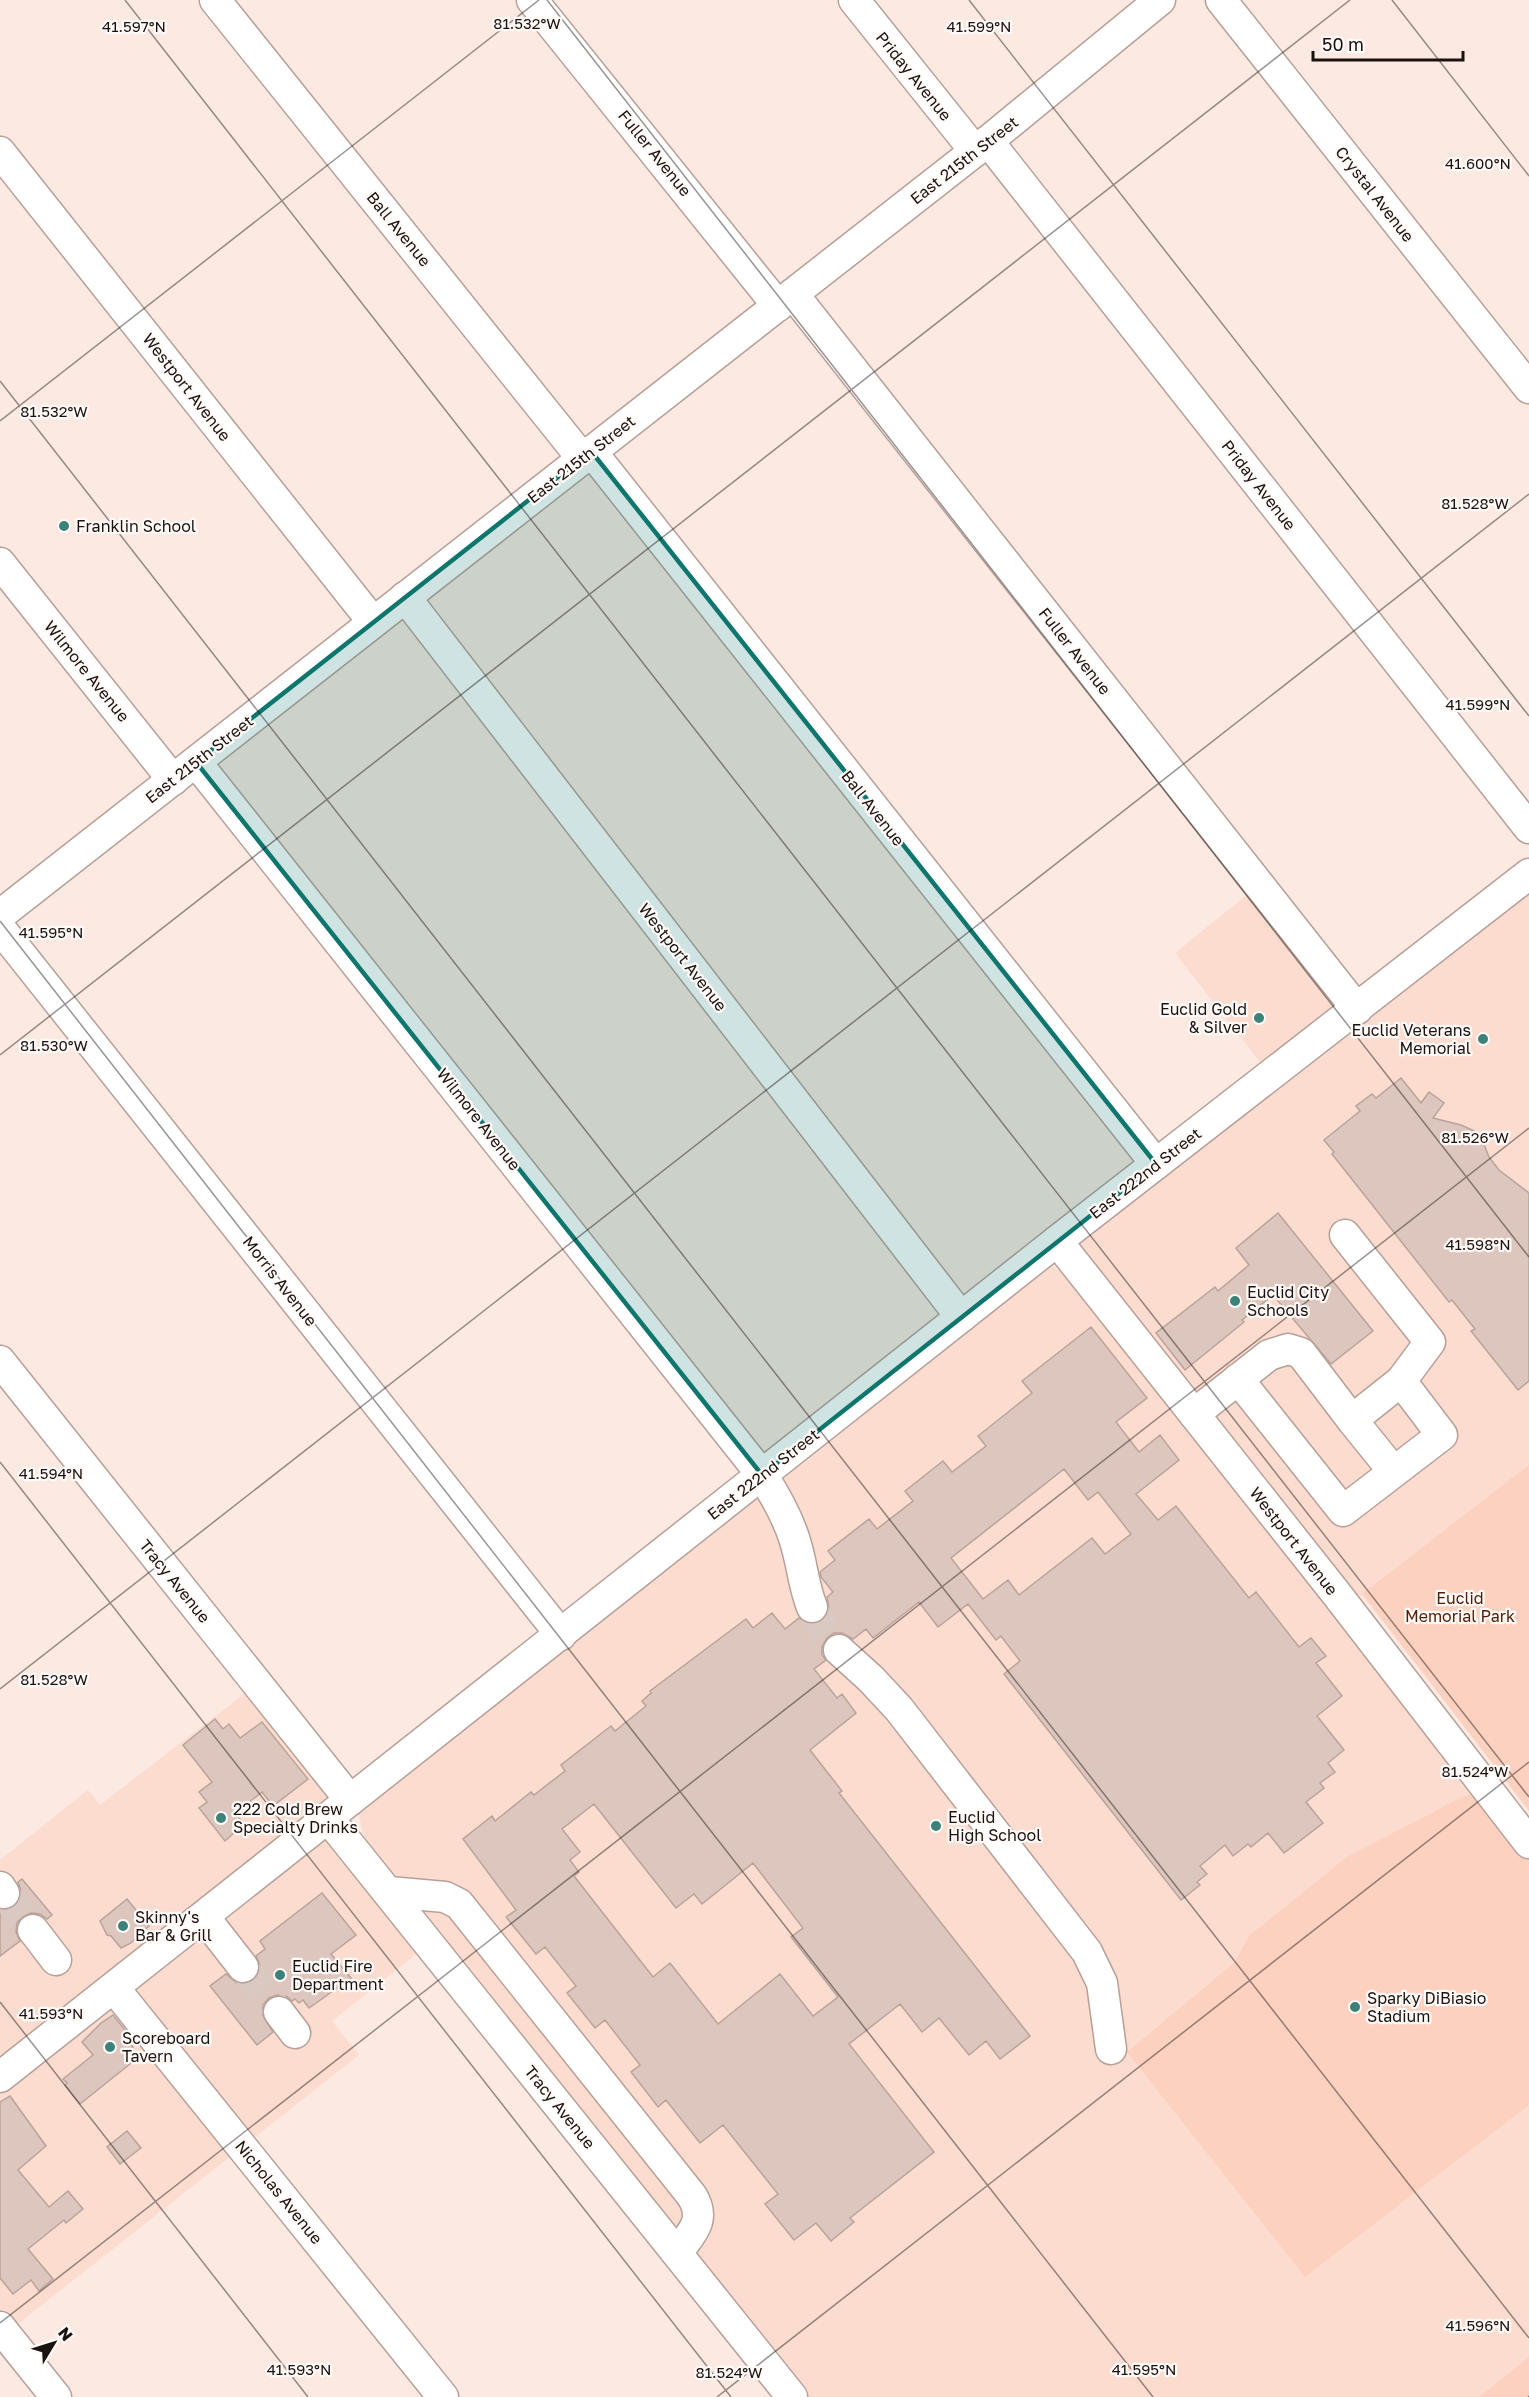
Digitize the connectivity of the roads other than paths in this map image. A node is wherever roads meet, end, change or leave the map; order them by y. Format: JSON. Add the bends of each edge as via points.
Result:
{"nodes":[{"id":1,"x":215,"y":0,"type":"edge"},
{"id":2,"x":532,"y":0,"type":"edge"},
{"id":3,"x":854,"y":0,"type":"edge"},
{"id":4,"x":1160,"y":0,"type":"edge"},
{"id":5,"x":1221,"y":0,"type":"edge"},
{"id":6,"x":982,"y":146,"type":"junction"},
{"id":7,"x":0,"y":152,"type":"edge"},
{"id":8,"x":786,"y":300,"type":"junction"},
{"id":9,"x":1529,"y":388,"type":"edge"},
{"id":10,"x":587,"y":455,"type":"junction"},
{"id":11,"x":0,"y":563,"type":"edge"},
{"id":12,"x":405,"y":597,"type":"junction"},
{"id":13,"x":373,"y":622,"type":"junction"},
{"id":14,"x":185,"y":771,"type":"junction"},
{"id":15,"x":1529,"y":828,"type":"edge"},
{"id":16,"x":1529,"y":874,"type":"edge"},
{"id":17,"x":0,"y":915,"type":"edge"},
{"id":18,"x":0,"y":928,"type":"edge"},
{"id":19,"x":1357,"y":1009,"type":"junction"},
{"id":20,"x":1156,"y":1164,"type":"junction"},
{"id":21,"x":1345,"y":1234,"type":"dead end"},
{"id":22,"x":1057,"y":1241,"type":"junction"},
{"id":23,"x":961,"y":1317,"type":"junction"},
{"id":24,"x":0,"y":1361,"type":"edge"},
{"id":25,"x":1238,"y":1379,"type":"junction"},
{"id":26,"x":1401,"y":1381,"type":"junction"},
{"id":27,"x":1194,"y":1414,"type":"junction"},
{"id":28,"x":1352,"y":1420,"type":"junction"},
{"id":29,"x":1394,"y":1472,"type":"junction"},
{"id":30,"x":762,"y":1475,"type":"junction"},
{"id":31,"x":812,"y":1607,"type":"tunnel mouth"},
{"id":32,"x":561,"y":1635,"type":"junction"},
{"id":33,"x":839,"y":1650,"type":"tunnel mouth"},
{"id":34,"x":339,"y":1809,"type":"junction"},
{"id":35,"x":1529,"y":1843,"type":"edge"},
{"id":36,"x":389,"y":1892,"type":"junction"},
{"id":37,"x":204,"y":1917,"type":"junction"},
{"id":38,"x":33,"y":1930,"type":"tunnel mouth"},
{"id":39,"x":56,"y":1960,"type":"dead end"},
{"id":40,"x":243,"y":1966,"type":"tunnel mouth"},
{"id":41,"x":114,"y":1988,"type":"junction"},
{"id":42,"x":1110,"y":2049,"type":"dead end"},
{"id":43,"x":0,"y":2077,"type":"edge"},
{"id":44,"x":677,"y":2253,"type":"junction"},
{"id":45,"x":0,"y":2327,"type":"edge"},
{"id":46,"x":56,"y":2397,"type":"edge"},
{"id":47,"x":443,"y":2397,"type":"edge"},
{"id":48,"x":792,"y":2397,"type":"edge"}],
"edges":[{"from":1,"to":10,"type":"street","name":"Ball Avenue"},
{"from":2,"to":8,"type":"street","name":"Fuller Avenue"},
{"from":3,"to":6,"type":"street","name":"Priday Avenue"},
{"from":4,"to":6,"type":"street","name":"East 215th Street"},
{"from":5,"to":9,"type":"street","name":"Crystal Avenue"},
{"from":6,"to":8,"type":"street","name":"East 215th Street"},
{"from":6,"to":15,"type":"street","name":"Priday Avenue"},
{"from":7,"to":13,"type":"street","name":"Westport Avenue"},
{"from":8,"to":10,"type":"street","name":"East 215th Street"},
{"from":8,"to":19,"type":"street","name":"Fuller Avenue"},
{"from":10,"to":12,"type":"street","name":"East 215th Street"},
{"from":10,"to":20,"type":"street","name":"Ball Avenue"},
{"from":11,"to":14,"type":"street","name":"Wilmore Avenue"},
{"from":12,"to":13,"type":"street","name":"East 215th Street"},
{"from":12,"to":23,"type":"street","name":"Westport Avenue"},
{"from":13,"to":14,"type":"street","name":"East 215th Street"},
{"from":14,"to":17,"type":"street","name":"East 215th Street"},
{"from":14,"to":30,"type":"street","name":"Wilmore Avenue"},
{"from":16,"to":19,"type":"street","name":"East 222nd Street"},
{"from":18,"to":32,"type":"street","name":"Morris Avenue"},
{"from":19,"to":20,"type":"street","name":"East 222nd Street"},
{"from":20,"to":22,"type":"street","name":"East 222nd Street"},
{"from":21,"to":26,"type":"street","via":[[1430,1342]]},
{"from":22,"to":23,"type":"street","name":"East 222nd Street"},
{"from":22,"to":27,"type":"street","name":"Westport Avenue"},
{"from":23,"to":30,"type":"street","name":"East 222nd Street"},
{"from":24,"to":34,"type":"street","name":"Tracy Avenue"},
{"from":25,"to":27,"type":"street"},
{"from":25,"to":28,"type":"street","via":[[1269,1355],[1288,1348],[1296,1350]]},
{"from":25,"to":29,"type":"street","via":[[1343,1511]]},
{"from":26,"to":28,"type":"street"},
{"from":26,"to":29,"type":"street","via":[[1442,1435]]},
{"from":27,"to":35,"type":"street","name":"Westport Avenue"},
{"from":28,"to":29,"type":"street"},
{"from":30,"to":31,"type":"street","name":"Wilmore Avenue","via":[[795,1539]]},
{"from":30,"to":32,"type":"street","name":"East 222nd Street"},
{"from":32,"to":34,"type":"street","name":"East 222nd Street"},
{"from":33,"to":42,"type":"street","via":[[899,1709],[1087,1952],[1102,1983]]},
{"from":34,"to":36,"type":"street","name":"Tracy Avenue"},
{"from":34,"to":37,"type":"street","name":"East 222nd Street"},
{"from":36,"to":44,"type":"street","name":"Tracy Avenue"},
{"from":36,"to":44,"type":"street","via":[[445,1897],[459,1904],[692,2196],[699,2208],[698,2223]]},
{"from":37,"to":40,"type":"street"},
{"from":37,"to":41,"type":"street","name":"East 222nd Street"},
{"from":38,"to":39,"type":"street"},
{"from":41,"to":43,"type":"street","name":"East 222nd Street"},
{"from":41,"to":47,"type":"street","name":"Nicholas Avenue"},
{"from":44,"to":48,"type":"street","name":"Tracy Avenue"},
{"from":45,"to":46,"type":"street"}]}
